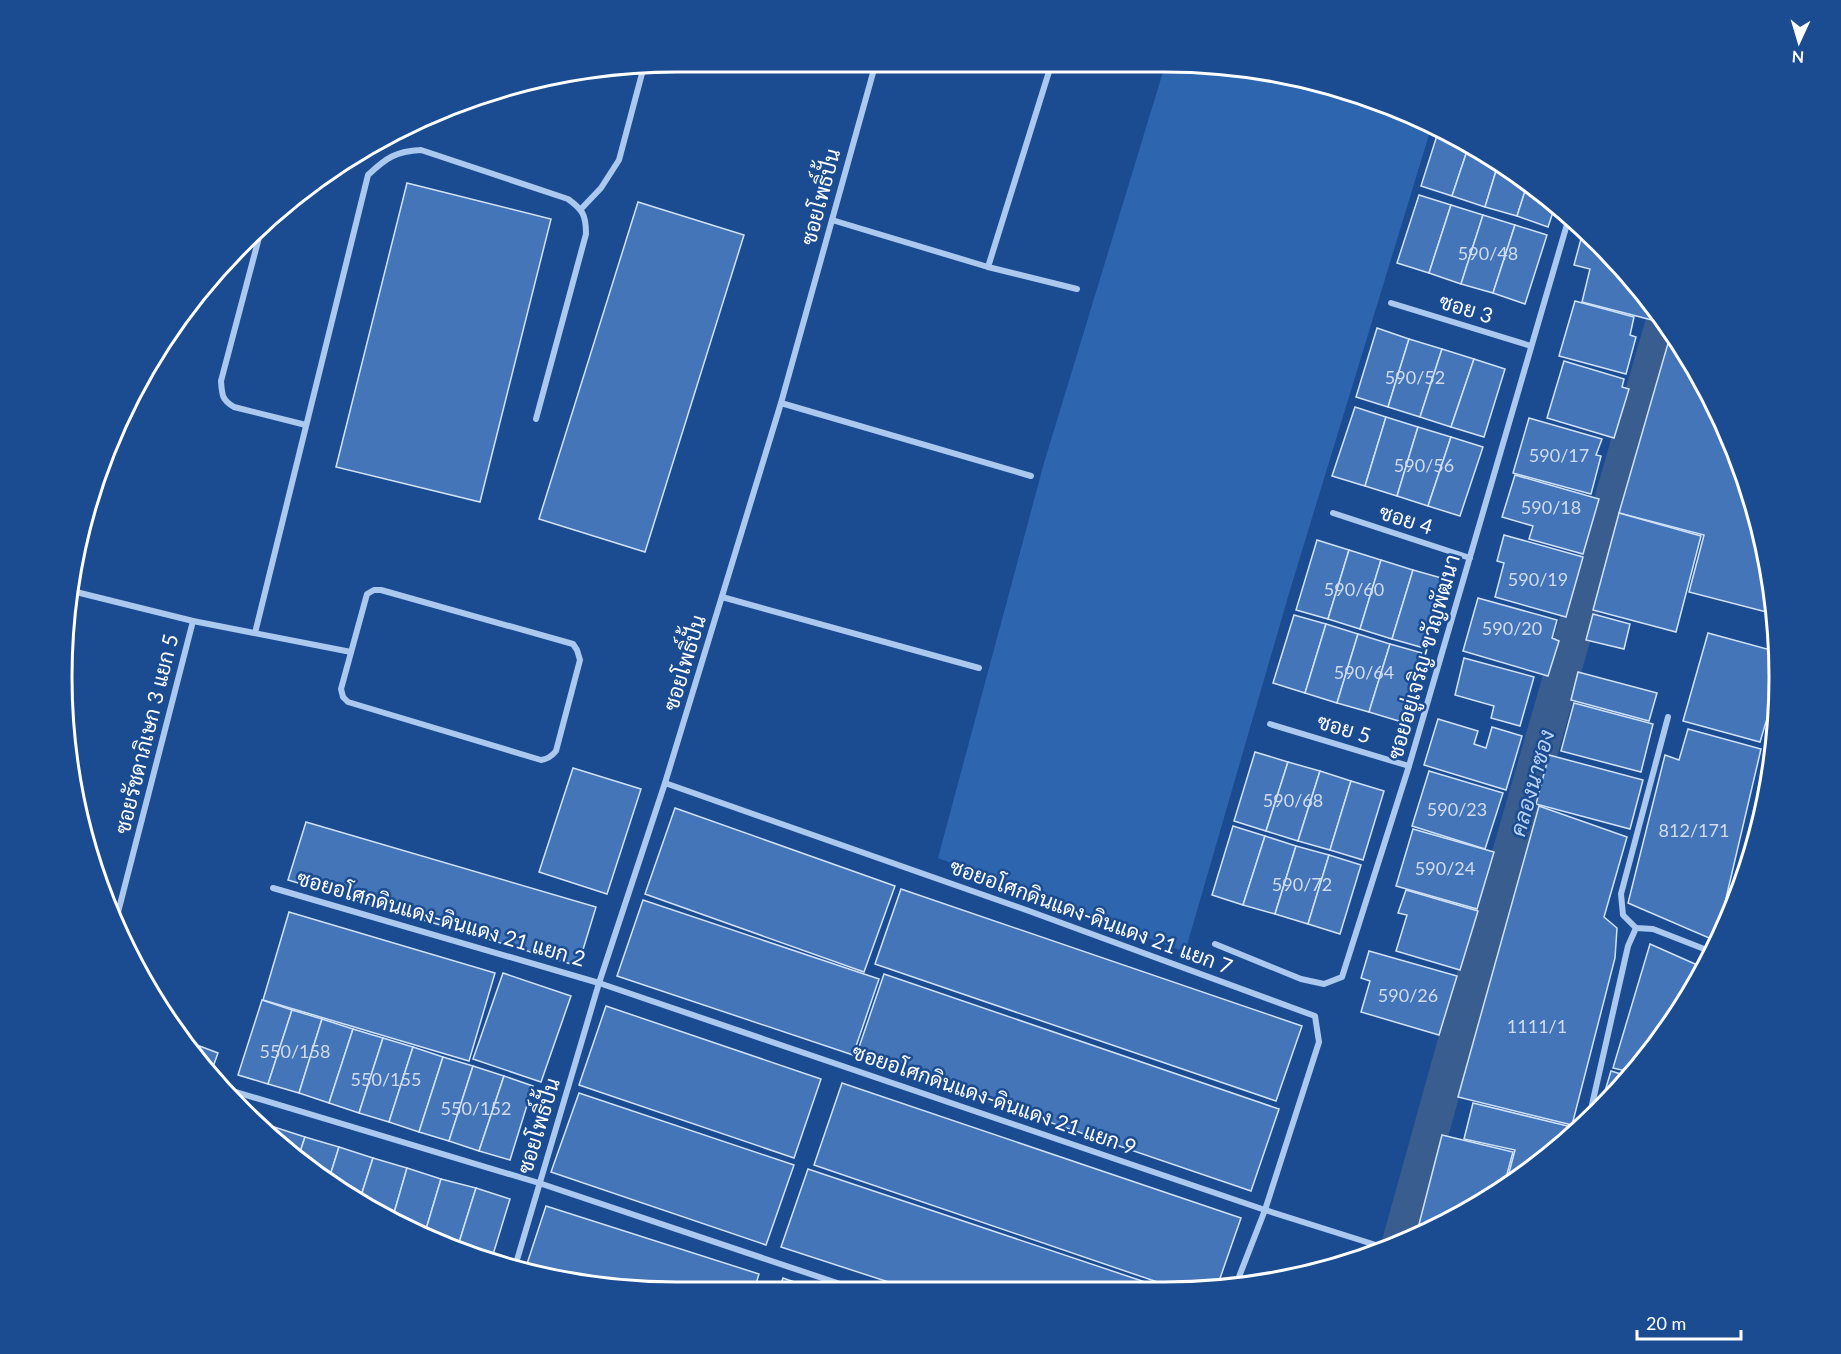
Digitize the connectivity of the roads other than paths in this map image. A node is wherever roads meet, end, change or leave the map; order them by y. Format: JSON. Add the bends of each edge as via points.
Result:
{"nodes":[{"id":1,"x":873,"y":72,"type":"edge"},
{"id":2,"x":1049,"y":72,"type":"edge"},
{"id":3,"x":642,"y":73,"type":"edge"},
{"id":4,"x":581,"y":209,"type":"junction"},
{"id":5,"x":832,"y":220,"type":"junction"},
{"id":6,"x":1567,"y":225,"type":"edge"},
{"id":7,"x":259,"y":240,"type":"edge"},
{"id":8,"x":988,"y":267,"type":"junction"},
{"id":9,"x":1077,"y":290,"type":"dead end"},
{"id":10,"x":1391,"y":303,"type":"dead end"},
{"id":11,"x":1531,"y":346,"type":"junction"},
{"id":12,"x":781,"y":403,"type":"junction"},
{"id":13,"x":536,"y":419,"type":"dead end"},
{"id":14,"x":306,"y":425,"type":"junction"},
{"id":15,"x":1031,"y":476,"type":"dead end"},
{"id":16,"x":1333,"y":513,"type":"dead end"},
{"id":17,"x":1470,"y":558,"type":"junction"},
{"id":18,"x":78,"y":592,"type":"edge"},
{"id":19,"x":722,"y":597,"type":"junction"},
{"id":20,"x":193,"y":621,"type":"junction"},
{"id":21,"x":255,"y":633,"type":"junction"},
{"id":22,"x":351,"y":652,"type":"junction"},
{"id":23,"x":980,"y":668,"type":"dead end"},
{"id":24,"x":1668,"y":717,"type":"dead end"},
{"id":25,"x":1270,"y":724,"type":"dead end"},
{"id":26,"x":1409,"y":766,"type":"junction"},
{"id":27,"x":665,"y":783,"type":"junction"},
{"id":28,"x":273,"y":888,"type":"dead end"},
{"id":29,"x":119,"y":910,"type":"edge"},
{"id":30,"x":1636,"y":928,"type":"junction"},
{"id":31,"x":1215,"y":944,"type":"dead end"},
{"id":32,"x":1705,"y":949,"type":"edge"},
{"id":33,"x":599,"y":983,"type":"junction"},
{"id":34,"x":237,"y":1092,"type":"edge"},
{"id":35,"x":1592,"y":1105,"type":"edge"},
{"id":36,"x":539,"y":1183,"type":"junction"},
{"id":37,"x":1265,"y":1210,"type":"junction"},
{"id":38,"x":1374,"y":1244,"type":"edge"},
{"id":39,"x":517,"y":1260,"type":"edge"},
{"id":40,"x":1239,"y":1277,"type":"edge"},
{"id":41,"x":834,"y":1282,"type":"edge"}],
"edges":[{"from":1,"to":5,"type":"street","name":"ซอยโพธิ์ปั้น"},
{"from":2,"to":8,"type":"street"},
{"from":3,"to":4,"type":"street","via":[[619,160]]},
{"from":4,"to":13,"type":"street","via":[[586,234]]},
{"from":4,"to":14,"type":"street","via":[[568,199],[421,150],[403,151],[384,160],[368,175]]},
{"from":5,"to":8,"type":"street"},
{"from":5,"to":12,"type":"street","name":"ซอยโพธิ์ปั้น"},
{"from":6,"to":11,"type":"street","name":"ซอยอยู่เจริญ-ขวัญพัฒนา"},
{"from":7,"to":14,"type":"street","via":[[221,381],[222,392],[225,402],[234,407]]},
{"from":8,"to":9,"type":"street"},
{"from":10,"to":11,"type":"street","name":"ซอย 3"},
{"from":11,"to":17,"type":"street","name":"ซอยอยู่เจริญ-ขวัญพัฒนา"},
{"from":12,"to":15,"type":"street"},
{"from":12,"to":19,"type":"street","name":"ซอยโพธิ์ปั้น"},
{"from":14,"to":21,"type":"street"},
{"from":16,"to":17,"type":"street","name":"ซอย 4"},
{"from":17,"to":26,"type":"street","name":"ซอยอยู่เจริญ-ขวัญพัฒนา"},
{"from":18,"to":20,"type":"street"},
{"from":19,"to":23,"type":"street"},
{"from":19,"to":27,"type":"street","name":"ซอยโพธิ์ปั้น"},
{"from":20,"to":21,"type":"street"},
{"from":20,"to":29,"type":"street","name":"ซอยรัชดาภิเษก 3 แยก 5"},
{"from":21,"to":22,"type":"street"},
{"from":22,"to":22,"type":"street","via":[[367,594],[381,590],[573,644],[580,660],[556,751],[542,760],[348,702],[341,689]]},
{"from":24,"to":30,"type":"street","via":[[1621,894],[1623,915]]},
{"from":25,"to":26,"type":"street","name":"ซอย 5"},
{"from":26,"to":31,"type":"street","name":"ซอยอยู่เจริญ-ขวัญพัฒนา","via":[[1342,977],[1324,984],[1301,979]]},
{"from":27,"to":33,"type":"street","name":"ซอยโพธิ์ปั้น"},
{"from":27,"to":37,"type":"street","name":"ซอยอโศกดินแดง-ดินแดง 21 แยก 7","via":[[1315,1016],[1319,1042]]},
{"from":28,"to":33,"type":"street","name":"ซอยอโศกดินแดง-ดินแดง 21 แยก 2"},
{"from":30,"to":32,"type":"street","via":[[1653,928]]},
{"from":30,"to":35,"type":"street","via":[[1628,946]]},
{"from":33,"to":36,"type":"street","name":"ซอยโพธิ์ปั้น"},
{"from":33,"to":37,"type":"street","name":"ซอยอโศกดินแดง-ดินแดง 21 แยก 9"},
{"from":34,"to":36,"type":"street"},
{"from":36,"to":39,"type":"street","name":"ซอยโพธิ์ปั้น"},
{"from":36,"to":41,"type":"street"},
{"from":37,"to":38,"type":"street","name":"ซอยอโศกดินแดง-ดินแดง 21 แยก 9"},
{"from":37,"to":40,"type":"street"}]}
